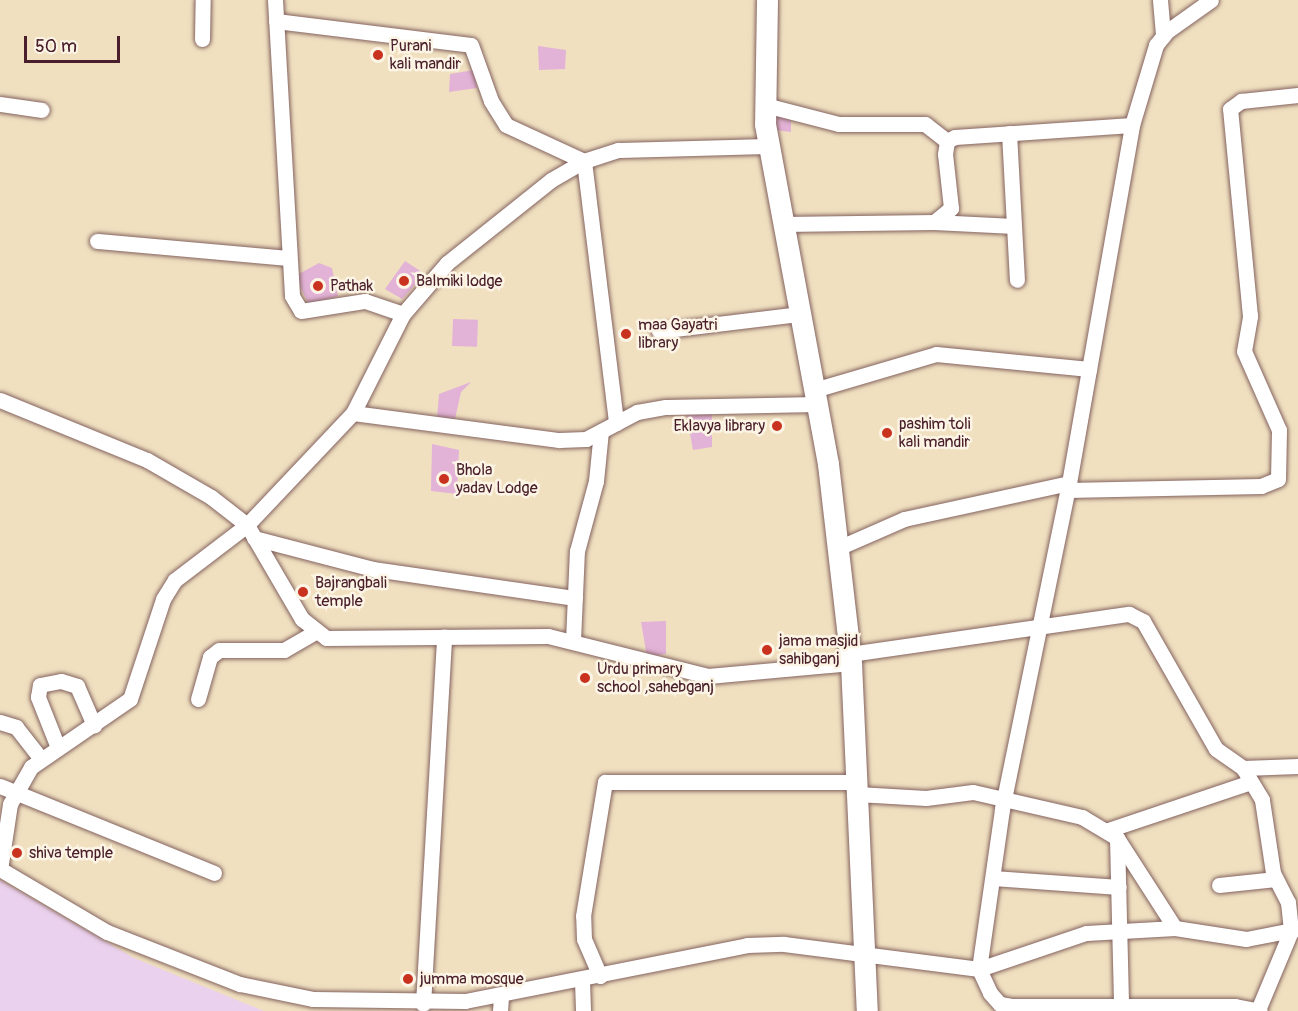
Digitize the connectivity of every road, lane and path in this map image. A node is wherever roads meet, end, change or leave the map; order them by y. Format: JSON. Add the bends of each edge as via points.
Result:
{"nodes":[{"id":1,"x":203,"y":0,"type":"edge"},
{"id":2,"x":274,"y":0,"type":"edge"},
{"id":3,"x":767,"y":0,"type":"edge"},
{"id":4,"x":1160,"y":0,"type":"edge"},
{"id":5,"x":1211,"y":0,"type":"edge"},
{"id":6,"x":276,"y":21,"type":"junction"},
{"id":7,"x":1163,"y":36,"type":"junction"},
{"id":8,"x":202,"y":39,"type":"dead end"},
{"id":9,"x":1298,"y":95,"type":"edge"},
{"id":10,"x":0,"y":104,"type":"edge"},
{"id":11,"x":765,"y":105,"type":"junction"},
{"id":12,"x":42,"y":110,"type":"dead end"},
{"id":13,"x":1132,"y":125,"type":"junction"},
{"id":14,"x":1009,"y":133,"type":"junction"},
{"id":15,"x":947,"y":141,"type":"junction"},
{"id":16,"x":769,"y":146,"type":"junction"},
{"id":17,"x":584,"y":161,"type":"junction"},
{"id":18,"x":934,"y":222,"type":"junction"},
{"id":19,"x":782,"y":224,"type":"junction"},
{"id":20,"x":1014,"y":226,"type":"junction"},
{"id":21,"x":97,"y":241,"type":"dead end"},
{"id":22,"x":286,"y":258,"type":"junction"},
{"id":23,"x":1017,"y":280,"type":"dead end"},
{"id":24,"x":404,"y":314,"type":"junction"},
{"id":25,"x":799,"y":314,"type":"junction"},
{"id":26,"x":659,"y":331,"type":"dead end"},
{"id":27,"x":1089,"y":369,"type":"junction"},
{"id":28,"x":815,"y":397,"type":"junction"},
{"id":29,"x":0,"y":400,"type":"edge"},
{"id":30,"x":353,"y":413,"type":"junction"},
{"id":31,"x":616,"y":423,"type":"junction"},
{"id":32,"x":601,"y":431,"type":"junction"},
{"id":33,"x":1068,"y":487,"type":"junction"},
{"id":34,"x":250,"y":531,"type":"junction"},
{"id":35,"x":838,"y":548,"type":"junction"},
{"id":36,"x":575,"y":598,"type":"junction"},
{"id":37,"x":1040,"y":622,"type":"junction"},
{"id":38,"x":317,"y":631,"type":"junction"},
{"id":39,"x":444,"y":637,"type":"junction"},
{"id":40,"x":573,"y":641,"type":"junction"},
{"id":41,"x":850,"y":658,"type":"junction"},
{"id":42,"x":198,"y":699,"type":"dead end"},
{"id":43,"x":0,"y":722,"type":"edge"},
{"id":44,"x":94,"y":725,"type":"junction"},
{"id":45,"x":57,"y":745,"type":"junction"},
{"id":46,"x":40,"y":758,"type":"junction"},
{"id":47,"x":1298,"y":766,"type":"edge"},
{"id":48,"x":1243,"y":768,"type":"junction"},
{"id":49,"x":1248,"y":783,"type":"junction"},
{"id":50,"x":857,"y":788,"type":"junction"},
{"id":51,"x":7,"y":789,"type":"edge"},
{"id":52,"x":1005,"y":796,"type":"junction"},
{"id":53,"x":1113,"y":834,"type":"junction"},
{"id":54,"x":0,"y":869,"type":"edge"},
{"id":55,"x":214,"y":873,"type":"dead end"},
{"id":56,"x":993,"y":878,"type":"junction"},
{"id":57,"x":1276,"y":879,"type":"junction"},
{"id":58,"x":1219,"y":885,"type":"dead end"},
{"id":59,"x":1119,"y":887,"type":"junction"},
{"id":60,"x":1175,"y":928,"type":"junction"},
{"id":61,"x":1295,"y":930,"type":"edge"},
{"id":62,"x":1120,"y":934,"type":"junction"},
{"id":63,"x":865,"y":956,"type":"junction"},
{"id":64,"x":979,"y":969,"type":"junction"},
{"id":65,"x":600,"y":976,"type":"junction"},
{"id":66,"x":582,"y":981,"type":"junction"},
{"id":67,"x":500,"y":1003,"type":"edge"},
{"id":68,"x":423,"y":1004,"type":"junction"},
{"id":69,"x":314,"y":1005,"type":"edge"},
{"id":70,"x":1122,"y":1006,"type":"junction"},
{"id":71,"x":999,"y":1008,"type":"edge"},
{"id":72,"x":1259,"y":1010,"type":"edge"},
{"id":73,"x":583,"y":1011,"type":"edge"},
{"id":74,"x":867,"y":1011,"type":"edge"}],
"edges":[{"from":1,"to":8,"type":"street"},
{"from":2,"to":6,"type":"street"},
{"from":3,"to":11,"type":"main road"},
{"from":4,"to":7,"type":"street"},
{"from":5,"to":7,"type":"street"},
{"from":6,"to":17,"type":"street","via":[[471,45],[490,101],[506,125]]},
{"from":6,"to":22,"type":"street"},
{"from":7,"to":13,"type":"street","via":[[1150,61]]},
{"from":9,"to":33,"type":"street","via":[[1241,101],[1230,109],[1250,316],[1244,351],[1279,430],[1278,479],[1261,486]]},
{"from":10,"to":12,"type":"street"},
{"from":11,"to":15,"type":"street","via":[[839,124],[926,124]]},
{"from":11,"to":16,"type":"main road"},
{"from":13,"to":14,"type":"street"},
{"from":13,"to":27,"type":"street"},
{"from":14,"to":15,"type":"street"},
{"from":14,"to":20,"type":"street"},
{"from":15,"to":18,"type":"street","via":[[951,208]]},
{"from":16,"to":17,"type":"street","via":[[618,150]]},
{"from":16,"to":19,"type":"main road"},
{"from":17,"to":24,"type":"street","via":[[551,180],[447,263]]},
{"from":17,"to":31,"type":"street"},
{"from":18,"to":19,"type":"street"},
{"from":18,"to":20,"type":"street"},
{"from":19,"to":25,"type":"main road"},
{"from":20,"to":23,"type":"street"},
{"from":21,"to":22,"type":"street"},
{"from":22,"to":24,"type":"street","via":[[292,296],[301,311],[365,301]]},
{"from":24,"to":30,"type":"street"},
{"from":25,"to":26,"type":"street"},
{"from":25,"to":28,"type":"main road"},
{"from":27,"to":28,"type":"street","via":[[936,354]]},
{"from":27,"to":33,"type":"street"},
{"from":28,"to":31,"type":"street","via":[[666,406]]},
{"from":28,"to":35,"type":"main road"},
{"from":29,"to":34,"type":"street","via":[[147,460]]},
{"from":30,"to":32,"type":"street","via":[[550,439],[586,439]]},
{"from":30,"to":34,"type":"street"},
{"from":31,"to":32,"type":"street"},
{"from":32,"to":36,"type":"street","via":[[596,481],[577,551]]},
{"from":33,"to":35,"type":"street","via":[[904,519]]},
{"from":33,"to":37,"type":"street"},
{"from":34,"to":36,"type":"street","via":[[383,570]]},
{"from":34,"to":38,"type":"street","via":[[302,619]]},
{"from":34,"to":44,"type":"street","via":[[175,580],[163,599],[129,699]]},
{"from":35,"to":41,"type":"main road"},
{"from":36,"to":40,"type":"street"},
{"from":37,"to":41,"type":"street"},
{"from":37,"to":48,"type":"street","via":[[1136,616],[1208,738]]},
{"from":37,"to":52,"type":"street"},
{"from":38,"to":39,"type":"street","via":[[326,638],[374,641]]},
{"from":38,"to":42,"type":"street","via":[[284,650],[219,650],[210,657]]},
{"from":39,"to":40,"type":"street","via":[[528,635]]},
{"from":39,"to":68,"type":"street"},
{"from":40,"to":41,"type":"street","via":[[708,676]]},
{"from":41,"to":50,"type":"main road"},
{"from":43,"to":46,"type":"street","via":[[16,727]]},
{"from":44,"to":45,"type":"street"},
{"from":44,"to":45,"type":"street","via":[[77,686],[61,681],[40,685],[38,697]]},
{"from":45,"to":46,"type":"street"},
{"from":46,"to":51,"type":"street"},
{"from":47,"to":48,"type":"street"},
{"from":48,"to":49,"type":"street"},
{"from":49,"to":53,"type":"street"},
{"from":49,"to":57,"type":"street","via":[[1264,808]]},
{"from":50,"to":52,"type":"street"},
{"from":50,"to":63,"type":"main road"},
{"from":50,"to":65,"type":"street","via":[[605,782],[583,923]]},
{"from":51,"to":54,"type":"street"},
{"from":51,"to":55,"type":"street"},
{"from":52,"to":53,"type":"street"},
{"from":52,"to":56,"type":"street"},
{"from":53,"to":59,"type":"street"},
{"from":53,"to":60,"type":"street"},
{"from":54,"to":69,"type":"street","via":[[107,932],[240,984]]},
{"from":56,"to":59,"type":"street"},
{"from":56,"to":64,"type":"street"},
{"from":57,"to":58,"type":"street"},
{"from":57,"to":61,"type":"street","via":[[1288,902]]},
{"from":59,"to":62,"type":"street"},
{"from":60,"to":61,"type":"street","via":[[1246,939]]},
{"from":60,"to":62,"type":"street"},
{"from":61,"to":72,"type":"street"},
{"from":62,"to":64,"type":"street","via":[[1075,936]]},
{"from":62,"to":70,"type":"street"},
{"from":63,"to":64,"type":"street"},
{"from":63,"to":65,"type":"street","via":[[784,944],[747,945]]},
{"from":63,"to":74,"type":"main road"},
{"from":64,"to":71,"type":"street"},
{"from":65,"to":66,"type":"street"},
{"from":66,"to":67,"type":"street"},
{"from":66,"to":73,"type":"street"},
{"from":67,"to":68,"type":"street"},
{"from":68,"to":69,"type":"street"},
{"from":70,"to":71,"type":"street"},
{"from":70,"to":72,"type":"street"}]}
